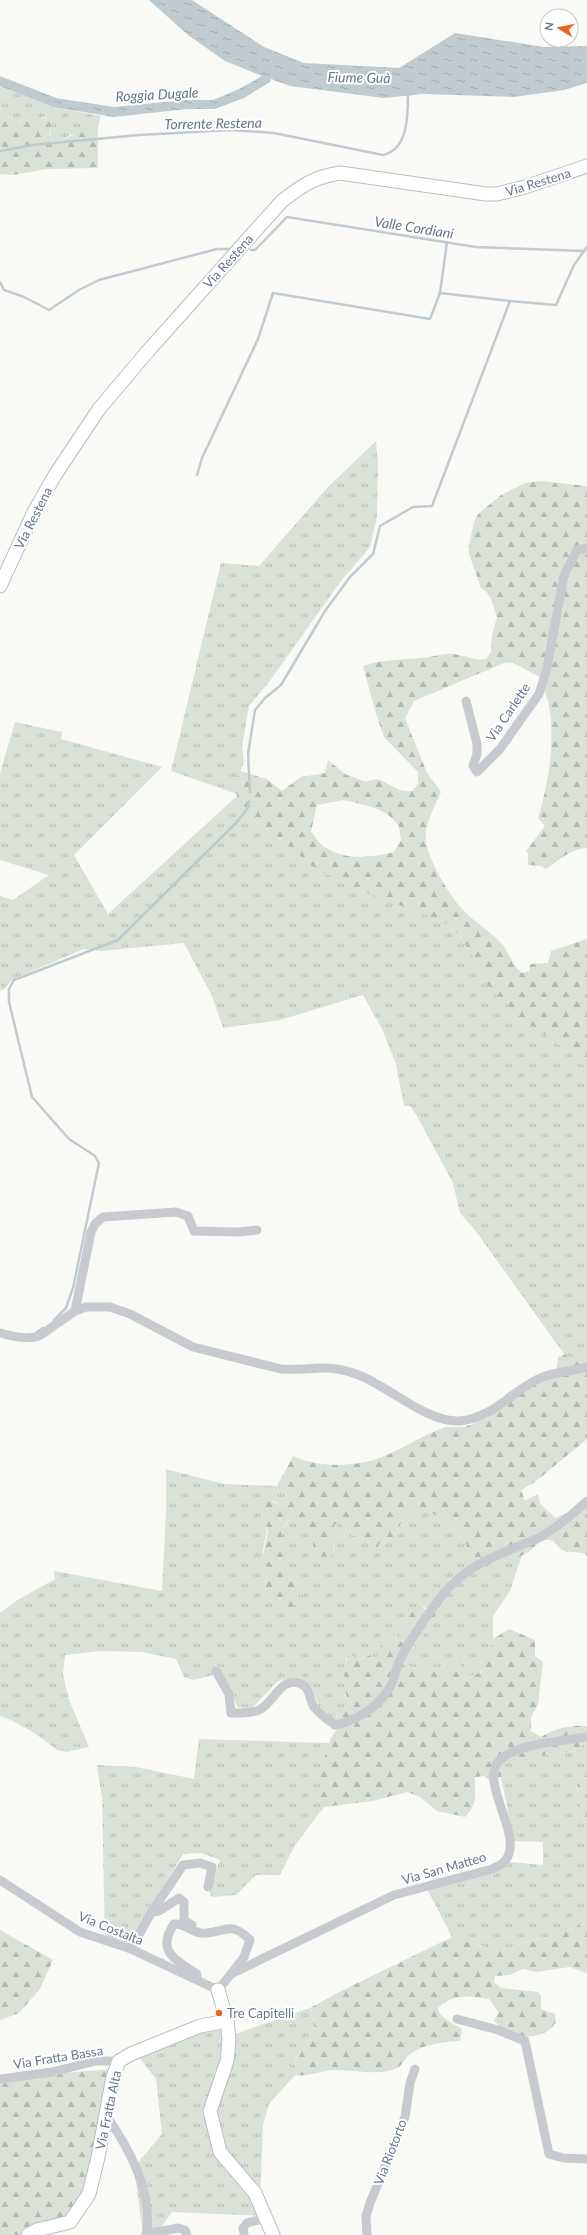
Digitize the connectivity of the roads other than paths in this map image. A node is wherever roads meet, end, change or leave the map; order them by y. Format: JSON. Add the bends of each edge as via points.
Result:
{"nodes":[{"id":1,"x":587,"y":166,"type":"edge"},
{"id":2,"x":587,"y":548,"type":"edge"},
{"id":3,"x":0,"y":586,"type":"edge"},
{"id":4,"x":466,"y":701,"type":"dead end"},
{"id":5,"x":257,"y":1230,"type":"dead end"},
{"id":6,"x":75,"y":1311,"type":"junction"},
{"id":7,"x":0,"y":1333,"type":"edge"},
{"id":8,"x":587,"y":1367,"type":"edge"},
{"id":9,"x":587,"y":1501,"type":"edge"},
{"id":10,"x":216,"y":1671,"type":"dead end"},
{"id":11,"x":587,"y":1737,"type":"edge"},
{"id":12,"x":0,"y":1880,"type":"edge"},
{"id":13,"x":208,"y":1887,"type":"dead end"},
{"id":14,"x":151,"y":1913,"type":"junction"},
{"id":15,"x":200,"y":1933,"type":"junction"},
{"id":16,"x":131,"y":1949,"type":"junction"},
{"id":17,"x":231,"y":1974,"type":"junction"},
{"id":18,"x":196,"y":1980,"type":"junction"},
{"id":19,"x":218,"y":1990,"type":"junction"},
{"id":20,"x":457,"y":2019,"type":"dead end"},
{"id":21,"x":226,"y":2021,"type":"junction"},
{"id":22,"x":119,"y":2062,"type":"junction"},
{"id":23,"x":415,"y":2069,"type":"dead end"},
{"id":24,"x":0,"y":2079,"type":"edge"},
{"id":25,"x":106,"y":2115,"type":"junction"},
{"id":26,"x":587,"y":2159,"type":"edge"},
{"id":27,"x":266,"y":2218,"type":"junction"},
{"id":28,"x":147,"y":2234,"type":"edge"},
{"id":29,"x":28,"y":2235,"type":"edge"},
{"id":30,"x":187,"y":2235,"type":"edge"},
{"id":31,"x":244,"y":2235,"type":"edge"},
{"id":32,"x":272,"y":2235,"type":"edge"},
{"id":33,"x":367,"y":2235,"type":"edge"}],
"edges":[{"from":1,"to":3,"type":"street","name":"Via Restena","via":[[525,188],[498,194],[470,193],[340,173],[306,183],[277,207],[99,409],[34,512]]},
{"from":2,"to":4,"type":"street","name":"Via Carlette","via":[[578,550],[564,576],[547,668],[539,694],[500,749],[477,772],[472,766],[477,754],[477,744]]},
{"from":5,"to":6,"type":"street","via":[[194,1231],[188,1216],[176,1212],[103,1217],[91,1232]]},
{"from":6,"to":7,"type":"street","via":[[39,1336],[32,1338]]},
{"from":6,"to":8,"type":"street","via":[[86,1307],[110,1307],[130,1314],[193,1347],[281,1369],[326,1367],[345,1370],[373,1382],[431,1415],[449,1420],[473,1419],[506,1402],[541,1378]]},
{"from":9,"to":10,"type":"street","via":[[543,1536],[484,1560],[464,1572],[443,1594],[426,1619],[399,1661],[390,1687],[377,1705],[349,1722],[334,1725],[313,1706],[310,1693],[303,1685],[291,1683],[278,1689],[270,1702],[260,1710],[246,1714],[231,1713],[229,1694]]},
{"from":11,"to":17,"type":"street","name":"Via San Matteo","via":[[517,1750],[499,1760],[492,1776],[511,1847],[505,1861],[492,1870],[394,1895]]},
{"from":12,"to":16,"type":"street","name":"Via Costalta","via":[[80,1932]]},
{"from":13,"to":14,"type":"street","via":[[212,1867],[200,1863],[183,1865]]},
{"from":14,"to":15,"type":"street","via":[[159,1911],[179,1898],[182,1899],[184,1920]]},
{"from":14,"to":16,"type":"street"},
{"from":15,"to":17,"type":"street","via":[[228,1928],[241,1931],[250,1940],[244,1957]]},
{"from":15,"to":18,"type":"street","via":[[181,1924],[174,1924],[166,1944],[167,1950],[179,1962],[197,1974]]},
{"from":16,"to":18,"type":"street","name":"Via Costalta"},
{"from":17,"to":19,"type":"street","name":"Via San Matteo"},
{"from":18,"to":19,"type":"street","name":"Via Costalta"},
{"from":19,"to":21,"type":"street"},
{"from":20,"to":26,"type":"street","via":[[498,2030],[525,2041],[549,2154],[563,2158]]},
{"from":21,"to":22,"type":"street","name":"Via Fratta Alta","via":[[200,2026],[131,2054]]},
{"from":21,"to":27,"type":"street","via":[[229,2040],[228,2061],[210,2111],[220,2152],[255,2193]]},
{"from":22,"to":24,"type":"street","name":"Via Fratta Bassa","via":[[96,2061],[52,2072]]},
{"from":22,"to":25,"type":"street","name":"Via Fratta Alta","via":[[112,2077]]},
{"from":23,"to":33,"type":"street","name":"Via Riotorto","via":[[410,2083],[405,2117],[366,2216]]},
{"from":25,"to":28,"type":"street","via":[[122,2139],[136,2169],[146,2202]]},
{"from":25,"to":29,"type":"street","name":"Via Fratta Alta","via":[[89,2194],[70,2222],[37,2230]]},
{"from":27,"to":31,"type":"street","via":[[247,2223],[243,2228]]},
{"from":27,"to":32,"type":"street"},
{"from":28,"to":30,"type":"street","via":[[178,2228],[185,2230]]}]}
